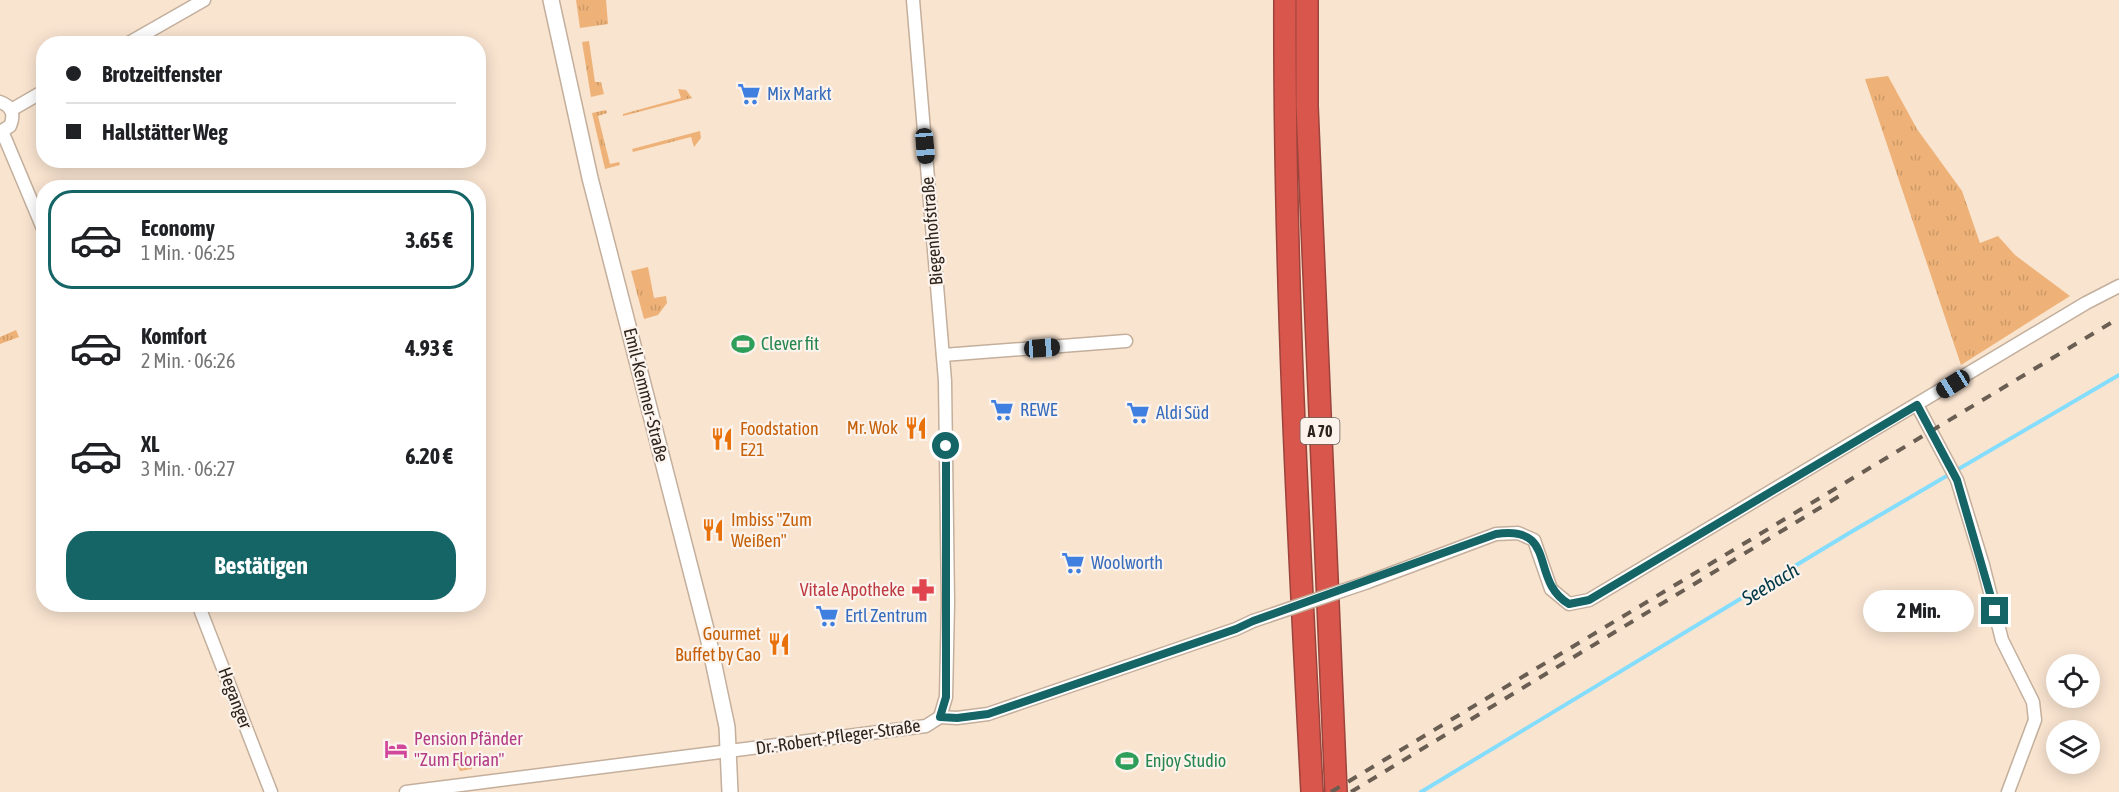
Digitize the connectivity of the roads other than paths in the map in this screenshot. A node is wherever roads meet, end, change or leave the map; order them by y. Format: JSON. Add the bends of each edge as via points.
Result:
{"nodes":[{"id":1,"x":204,"y":0,"type":"edge"},
{"id":2,"x":551,"y":0,"type":"edge"},
{"id":3,"x":913,"y":0,"type":"edge"},
{"id":4,"x":1285,"y":0,"type":"edge"},
{"id":5,"x":1307,"y":0,"type":"edge"},
{"id":6,"x":141,"y":36,"type":"edge"},
{"id":7,"x":36,"y":96,"type":"edge"},
{"id":8,"x":0,"y":102,"type":"edge"},
{"id":9,"x":11,"y":110,"type":"junction"},
{"id":10,"x":1,"y":131,"type":"edge"},
{"id":11,"x":36,"y":212,"type":"edge"},
{"id":12,"x":2119,"y":286,"type":"edge"},
{"id":13,"x":1126,"y":341,"type":"dead end"},
{"id":14,"x":943,"y":354,"type":"junction"},
{"id":15,"x":1917,"y":405,"type":"junction"},
{"id":16,"x":201,"y":612,"type":"edge"},
{"id":17,"x":940,"y":717,"type":"junction"},
{"id":18,"x":729,"y":753,"type":"junction"},
{"id":19,"x":271,"y":792,"type":"edge"},
{"id":20,"x":406,"y":792,"type":"edge"},
{"id":21,"x":730,"y":792,"type":"edge"},
{"id":22,"x":1312,"y":792,"type":"edge"},
{"id":23,"x":1336,"y":792,"type":"edge"},
{"id":24,"x":2008,"y":792,"type":"edge"}],
"edges":[{"from":1,"to":6,"type":"street"},
{"from":2,"to":18,"type":"street","name":"Emil-Kemmer-Straße","via":[[596,200],[708,637]]},
{"from":3,"to":14,"type":"street","name":"Biegenhofstraße"},
{"from":4,"to":22,"type":"highway","number":"A 70","via":[[1292,405]]},
{"from":5,"to":23,"type":"highway","number":"A 70","via":[[1308,117]]},
{"from":7,"to":9,"type":"street"},
{"from":8,"to":9,"type":"street"},
{"from":9,"to":10,"type":"street","via":[[12,120]]},
{"from":10,"to":11,"type":"street"},
{"from":12,"to":15,"type":"street"},
{"from":13,"to":14,"type":"street"},
{"from":14,"to":17,"type":"street","name":"Biegenhofstraße","via":[[948,602],[946,697]]},
{"from":15,"to":17,"type":"street","name":"Dr.-Robert-Pfleger-Straße","bridge":true,"via":[[1589,600],[1569,604],[1551,589],[1534,540],[1518,532],[1496,534],[988,714]]},
{"from":15,"to":24,"type":"street","via":[[1957,480],[2002,640],[2033,702],[2035,720]]},
{"from":16,"to":19,"type":"street","name":"Heganger"},
{"from":17,"to":18,"type":"street","name":"Dr.-Robert-Pfleger-Straße","via":[[926,726]]},
{"from":18,"to":20,"type":"street","name":"Dr.-Robert-Pfleger-Straße"},
{"from":18,"to":21,"type":"street","name":"Emil-Kemmer-Straße"}]}
